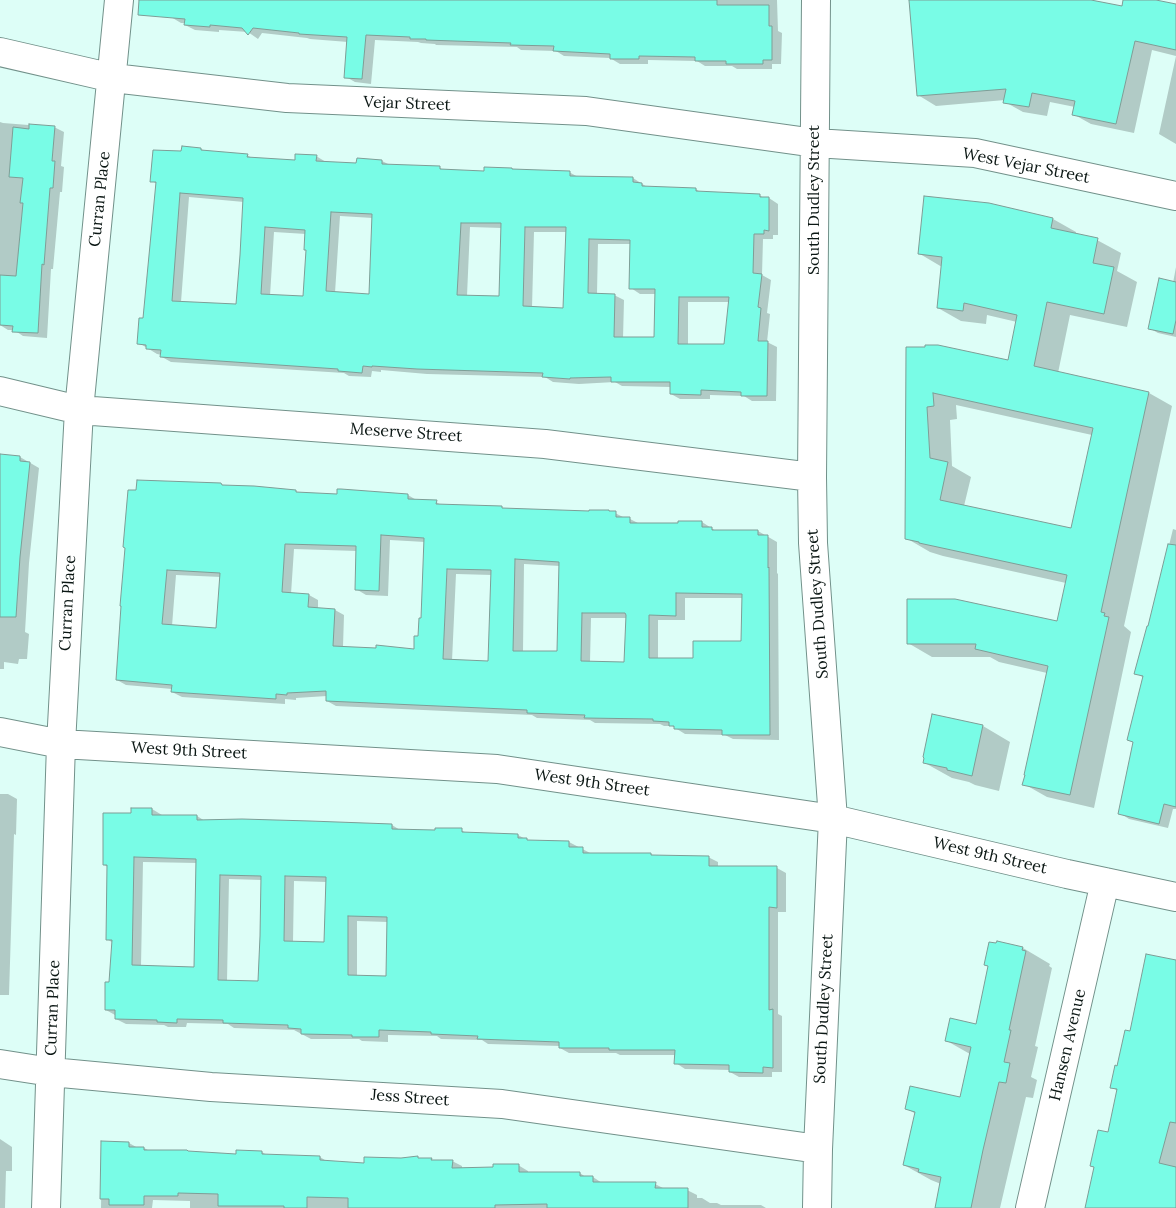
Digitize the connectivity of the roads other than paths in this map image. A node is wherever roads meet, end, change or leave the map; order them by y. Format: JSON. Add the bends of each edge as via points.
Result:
{"nodes":[{"id":1,"x":120,"y":0,"type":"edge"},
{"id":2,"x":816,"y":0,"type":"edge"},
{"id":3,"x":0,"y":52,"type":"edge"},
{"id":4,"x":113,"y":78,"type":"junction"},
{"id":5,"x":815,"y":143,"type":"junction"},
{"id":6,"x":1176,"y":196,"type":"edge"},
{"id":7,"x":0,"y":391,"type":"edge"},
{"id":8,"x":79,"y":410,"type":"junction"},
{"id":9,"x":812,"y":477,"type":"junction"},
{"id":10,"x":0,"y":732,"type":"edge"},
{"id":11,"x":61,"y":744,"type":"junction"},
{"id":12,"x":833,"y":819,"type":"junction"},
{"id":13,"x":1105,"y":882,"type":"junction"},
{"id":14,"x":1176,"y":898,"type":"edge"},
{"id":15,"x":0,"y":1064,"type":"edge"},
{"id":16,"x":51,"y":1072,"type":"junction"},
{"id":17,"x":818,"y":1149,"type":"junction"},
{"id":18,"x":46,"y":1208,"type":"edge"},
{"id":19,"x":817,"y":1208,"type":"edge"},
{"id":20,"x":1030,"y":1208,"type":"edge"}],
"edges":[{"from":1,"to":4,"type":"street","name":"Curran Place"},
{"from":2,"to":5,"type":"street","name":"South Dudley Street"},
{"from":3,"to":4,"type":"street","name":"Vejar Street"},
{"from":4,"to":5,"type":"street","name":"Vejar Street","via":[[286,98],[586,111]]},
{"from":4,"to":8,"type":"street","name":"Curran Place"},
{"from":5,"to":6,"type":"street","name":"West Vejar Street","via":[[975,153]]},
{"from":5,"to":9,"type":"street","name":"South Dudley Street"},
{"from":7,"to":8,"type":"street","name":"Meserve Street"},
{"from":8,"to":9,"type":"street","name":"Meserve Street","via":[[545,444]]},
{"from":8,"to":11,"type":"street","name":"Curran Place"},
{"from":9,"to":12,"type":"street","name":"South Dudley Street","via":[[813,543]]},
{"from":10,"to":11,"type":"street","name":"West 9th Street"},
{"from":11,"to":12,"type":"street","name":"West 9th Street","via":[[497,769]]},
{"from":11,"to":16,"type":"street","name":"Curran Place"},
{"from":12,"to":13,"type":"street","name":"West 9th Street"},
{"from":12,"to":17,"type":"street","name":"South Dudley Street"},
{"from":13,"to":14,"type":"street","name":"West 9th Street"},
{"from":13,"to":20,"type":"street","name":"Hansen Avenue"},
{"from":15,"to":16,"type":"street","name":"Jess Street"},
{"from":16,"to":17,"type":"street","name":"Jess Street","via":[[211,1087],[502,1104]]},
{"from":16,"to":18,"type":"street","name":"Curran Place"},
{"from":17,"to":19,"type":"street","name":"South Dudley Street"}]}
